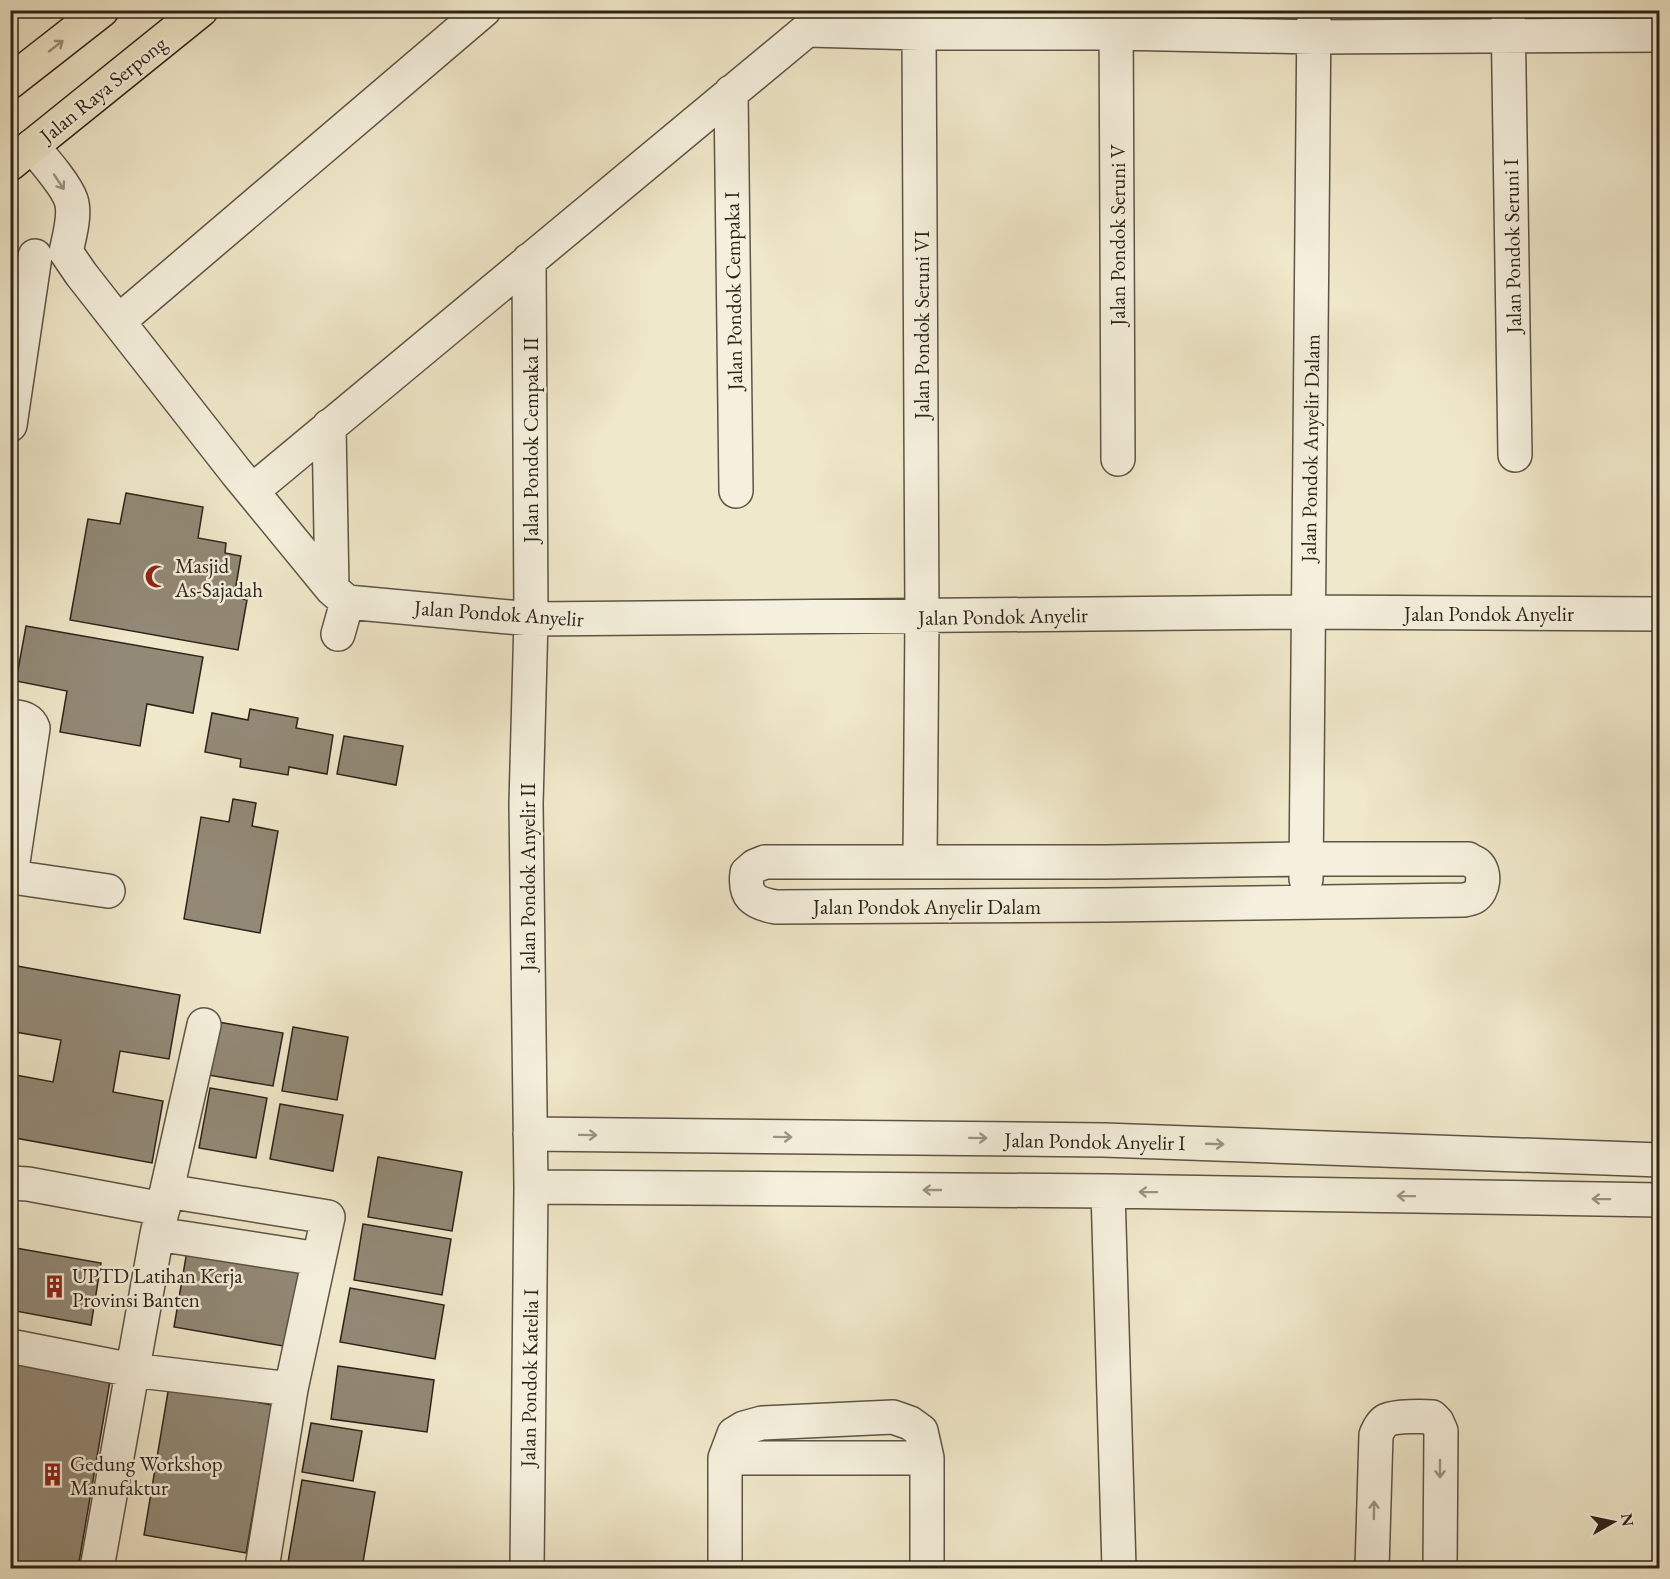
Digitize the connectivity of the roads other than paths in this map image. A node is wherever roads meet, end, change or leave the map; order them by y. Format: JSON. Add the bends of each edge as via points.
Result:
{"nodes":[{"id":1,"x":102,"y":10,"type":"edge"},
{"id":2,"x":201,"y":10,"type":"edge"},
{"id":3,"x":484,"y":10,"type":"edge"},
{"id":4,"x":820,"y":20,"type":"edge"},
{"id":5,"x":1116,"y":22,"type":"edge"},
{"id":6,"x":1509,"y":23,"type":"edge"},
{"id":7,"x":1314,"y":24,"type":"edge"},
{"id":8,"x":919,"y":33,"type":"junction"},
{"id":9,"x":1659,"y":35,"type":"edge"},
{"id":10,"x":10,"y":82,"type":"edge"},
{"id":11,"x":731,"y":92,"type":"junction"},
{"id":12,"x":21,"y":155,"type":"edge"},
{"id":13,"x":46,"y":246,"type":"edge"},
{"id":14,"x":529,"y":260,"type":"junction"},
{"id":15,"x":119,"y":321,"type":"junction"},
{"id":16,"x":10,"y":425,"type":"edge"},
{"id":17,"x":329,"y":426,"type":"junction"},
{"id":18,"x":1515,"y":455,"type":"dead end"},
{"id":19,"x":1118,"y":459,"type":"dead end"},
{"id":20,"x":252,"y":491,"type":"junction"},
{"id":21,"x":736,"y":491,"type":"dead end"},
{"id":22,"x":339,"y":595,"type":"junction"},
{"id":23,"x":1308,"y":612,"type":"junction"},
{"id":24,"x":1659,"y":614,"type":"edge"},
{"id":25,"x":922,"y":617,"type":"junction"},
{"id":26,"x":531,"y":620,"type":"junction"},
{"id":27,"x":338,"y":634,"type":"dead end"},
{"id":28,"x":10,"y":716,"type":"edge"},
{"id":29,"x":1306,"y":859,"type":"junction"},
{"id":30,"x":920,"y":862,"type":"junction"},
{"id":31,"x":1106,"y":862,"type":"junction"},
{"id":32,"x":108,"y":891,"type":"dead end"},
{"id":33,"x":1307,"y":902,"type":"junction"},
{"id":34,"x":1106,"y":905,"type":"junction"},
{"id":35,"x":204,"y":1025,"type":"dead end"},
{"id":36,"x":530,"y":1134,"type":"junction"},
{"id":37,"x":1659,"y":1160,"type":"edge"},
{"id":38,"x":10,"y":1183,"type":"edge"},
{"id":39,"x":531,"y":1187,"type":"junction"},
{"id":40,"x":1108,"y":1191,"type":"junction"},
{"id":41,"x":1659,"y":1200,"type":"edge"},
{"id":42,"x":162,"y":1211,"type":"junction"},
{"id":43,"x":319,"y":1259,"type":"junction"},
{"id":44,"x":10,"y":1346,"type":"edge"},
{"id":45,"x":132,"y":1370,"type":"junction"},
{"id":46,"x":291,"y":1389,"type":"junction"},
{"id":47,"x":97,"y":1569,"type":"edge"},
{"id":48,"x":262,"y":1569,"type":"edge"},
{"id":49,"x":527,"y":1569,"type":"edge"},
{"id":50,"x":725,"y":1569,"type":"edge"},
{"id":51,"x":927,"y":1569,"type":"edge"},
{"id":52,"x":1119,"y":1569,"type":"edge"},
{"id":53,"x":1372,"y":1569,"type":"edge"},
{"id":54,"x":1440,"y":1569,"type":"edge"}],
"edges":[{"from":10,"to":1,"type":"main road","one_way":true},
{"from":2,"to":12,"type":"main road","name":"Jalan Raya Serpong"},
{"from":3,"to":15,"type":"street"},
{"from":4,"to":8,"type":"street"},
{"from":4,"to":11,"type":"street"},
{"from":5,"to":7,"type":"street"},
{"from":5,"to":8,"type":"street"},
{"from":5,"to":19,"type":"street","name":"Jalan Pondok Seruni V"},
{"from":6,"to":7,"type":"street"},
{"from":6,"to":9,"type":"street"},
{"from":6,"to":18,"type":"street","name":"Jalan Pondok Seruni I"},
{"from":7,"to":23,"type":"street","name":"Jalan Pondok Anyelir Dalam"},
{"from":8,"to":25,"type":"street","name":"Jalan Pondok Seruni VI"},
{"from":11,"to":14,"type":"street"},
{"from":11,"to":21,"type":"street","name":"Jalan Pondok Cempaka I"},
{"from":12,"to":13,"type":"street","name":"Jalan Raya Serpong","one_way":true,"via":[[58,179],[72,201]]},
{"from":13,"to":15,"type":"street","via":[[81,274]]},
{"from":13,"to":16,"type":"street","name":"Jalan Raya Serpong"},
{"from":14,"to":17,"type":"street"},
{"from":14,"to":26,"type":"street","name":"Jalan Pondok Cempaka II"},
{"from":15,"to":20,"type":"street"},
{"from":17,"to":20,"type":"street"},
{"from":17,"to":22,"type":"street"},
{"from":20,"to":22,"type":"street"},
{"from":22,"to":26,"type":"street","name":"Jalan Pondok Anyelir"},
{"from":22,"to":27,"type":"street"},
{"from":23,"to":24,"type":"street","name":"Jalan Pondok Anyelir"},
{"from":23,"to":25,"type":"street","name":"Jalan Pondok Anyelir"},
{"from":23,"to":29,"type":"street","name":"Jalan Pondok Anyelir Dalam"},
{"from":25,"to":26,"type":"street","name":"Jalan Pondok Anyelir"},
{"from":25,"to":30,"type":"street","name":"Jalan Pondok Anyelir Dalam"},
{"from":26,"to":36,"type":"street","name":"Jalan Pondok Anyelir II","via":[[526,804]]},
{"from":28,"to":32,"type":"street","via":[[26,719],[33,728],[13,875]]},
{"from":29,"to":31,"type":"street","name":"Jalan Pondok Anyelir Dalam"},
{"from":29,"to":33,"type":"street","name":"Jalan Pondok Anyelir Dalam"},
{"from":29,"to":33,"type":"street","name":"Jalan Pondok Anyelir Dalam","via":[[1468,859],[1477,864],[1483,880],[1481,890],[1464,900]]},
{"from":30,"to":31,"type":"street","name":"Jalan Pondok Anyelir Dalam"},
{"from":30,"to":34,"type":"street","name":"Jalan Pondok Anyelir Dalam","via":[[765,862],[747,873],[746,885],[750,897],[776,907]]},
{"from":31,"to":34,"type":"street"},
{"from":33,"to":34,"type":"street","name":"Jalan Pondok Anyelir Dalam"},
{"from":35,"to":42,"type":"street"},
{"from":36,"to":37,"type":"street","name":"Jalan Pondok Anyelir I","one_way":true,"via":[[1104,1140]]},
{"from":36,"to":39,"type":"street","name":"Jalan Pondok Anyelir II"},
{"from":38,"to":42,"type":"street"},
{"from":40,"to":39,"type":"street","one_way":true},
{"from":39,"to":49,"type":"street","name":"Jalan Pondok Katelia I"},
{"from":41,"to":40,"type":"street","one_way":true},
{"from":40,"to":52,"type":"street"},
{"from":42,"to":43,"type":"street"},
{"from":42,"to":43,"type":"street","via":[[328,1217]]},
{"from":42,"to":45,"type":"street"},
{"from":43,"to":46,"type":"street"},
{"from":44,"to":45,"type":"street"},
{"from":45,"to":46,"type":"street"},
{"from":45,"to":47,"type":"street"},
{"from":46,"to":48,"type":"street"},
{"from":50,"to":51,"type":"street","via":[[725,1458],[927,1458]]},
{"from":53,"to":54,"type":"street","one_way":true,"via":[[1376,1435],[1387,1420],[1423,1416],[1432,1416],[1440,1431]]}]}
